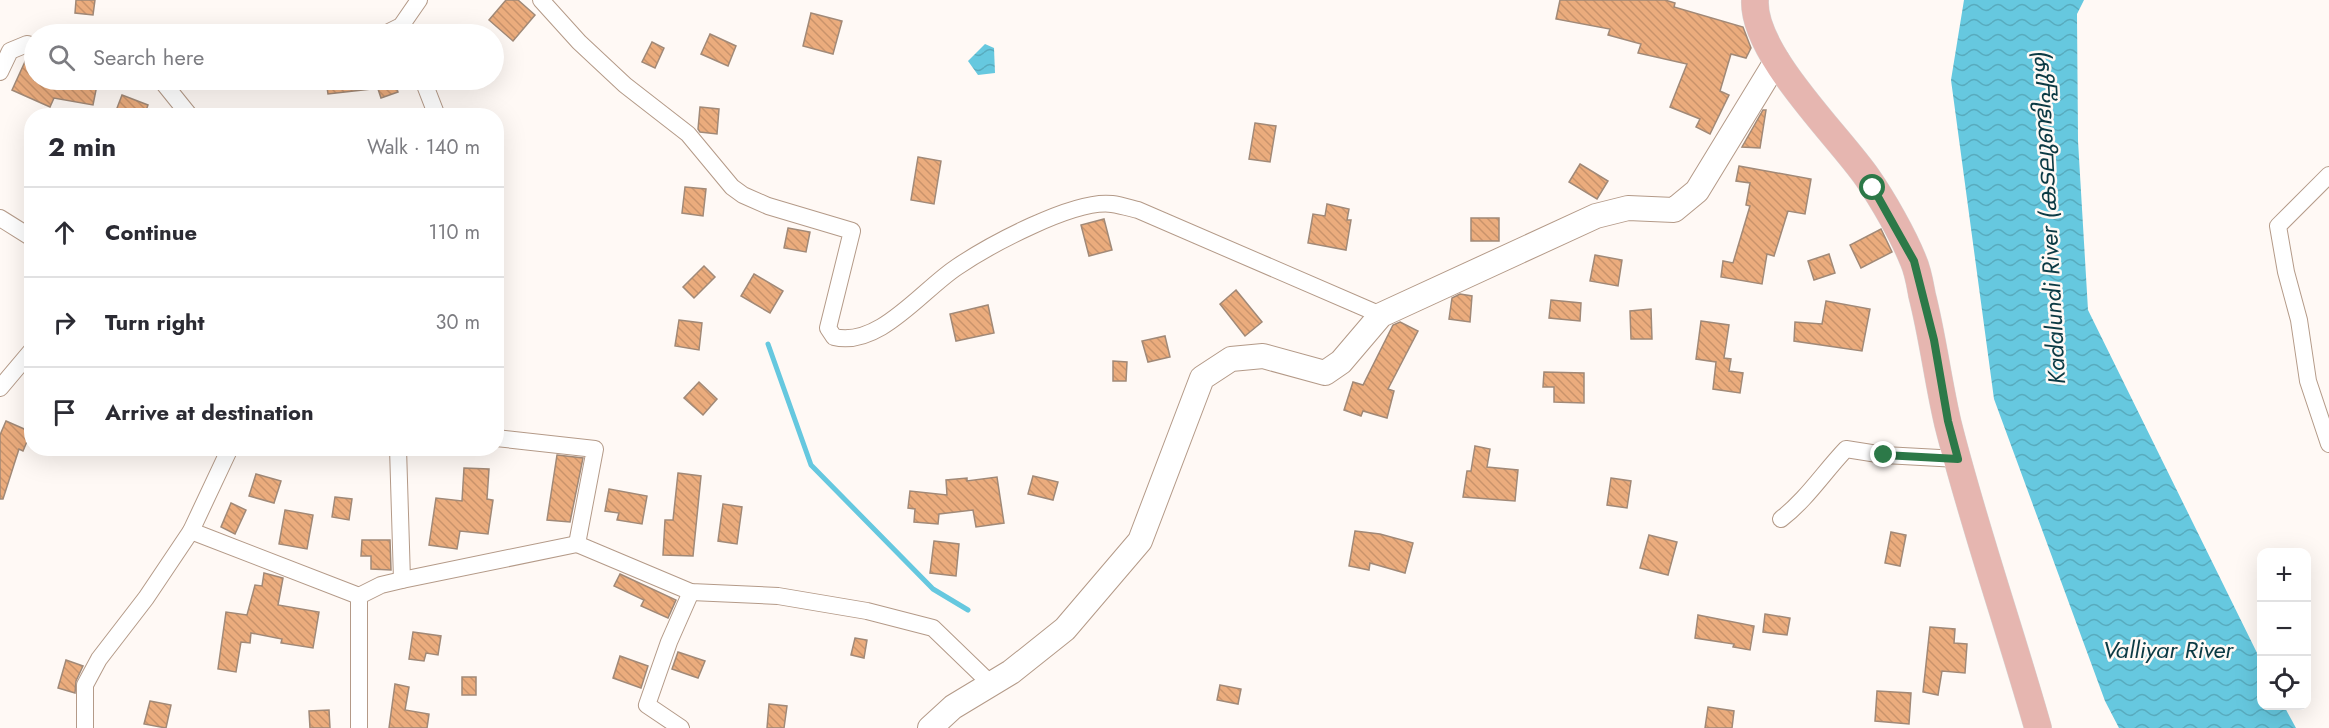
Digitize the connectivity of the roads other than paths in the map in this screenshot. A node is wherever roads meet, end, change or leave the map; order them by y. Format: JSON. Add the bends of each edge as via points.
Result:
{"nodes":[{"id":1,"x":419,"y":0,"type":"edge"},
{"id":2,"x":542,"y":0,"type":"edge"},
{"id":3,"x":1755,"y":0,"type":"edge"},
{"id":4,"x":405,"y":24,"type":"edge"},
{"id":5,"x":24,"y":45,"type":"edge"},
{"id":6,"x":1777,"y":60,"type":"junction"},
{"id":7,"x":0,"y":72,"type":"edge"},
{"id":8,"x":169,"y":90,"type":"edge"},
{"id":9,"x":427,"y":90,"type":"edge"},
{"id":10,"x":184,"y":108,"type":"edge"},
{"id":11,"x":434,"y":108,"type":"edge"},
{"id":12,"x":2329,"y":175,"type":"edge"},
{"id":13,"x":0,"y":218,"type":"edge"},
{"id":14,"x":24,"y":233,"type":"edge"},
{"id":15,"x":1381,"y":315,"type":"junction"},
{"id":16,"x":24,"y":360,"type":"edge"},
{"id":17,"x":0,"y":388,"type":"edge"},
{"id":18,"x":504,"y":439,"type":"edge"},
{"id":19,"x":2329,"y":444,"type":"edge"},
{"id":20,"x":226,"y":456,"type":"edge"},
{"id":21,"x":398,"y":456,"type":"edge"},
{"id":22,"x":1958,"y":459,"type":"junction"},
{"id":23,"x":1781,"y":519,"type":"dead end"},
{"id":24,"x":191,"y":531,"type":"junction"},
{"id":25,"x":577,"y":544,"type":"junction"},
{"id":26,"x":402,"y":580,"type":"junction"},
{"id":27,"x":691,"y":592,"type":"junction"},
{"id":28,"x":359,"y":596,"type":"junction"},
{"id":29,"x":992,"y":685,"type":"junction"},
{"id":30,"x":85,"y":728,"type":"edge"},
{"id":31,"x":359,"y":728,"type":"edge"},
{"id":32,"x":681,"y":728,"type":"edge"},
{"id":33,"x":930,"y":728,"type":"edge"},
{"id":34,"x":2038,"y":728,"type":"edge"}],
"edges":[{"from":1,"to":4,"type":"street"},
{"from":2,"to":15,"type":"street","via":[[625,85],[688,134],[737,191],[768,206],[852,231],[828,328],[834,338],[864,337],[888,323],[956,268],[1028,226],[1110,203],[1138,210]]},
{"from":3,"to":6,"type":"main road","via":[[1764,40]]},
{"from":5,"to":7,"type":"street","via":[[10,51]]},
{"from":6,"to":15,"type":"main road","via":[[1697,191],[1674,210],[1628,208],[1596,216]]},
{"from":6,"to":22,"type":"main road","via":[[1868,178],[1914,261]]},
{"from":8,"to":10,"type":"street"},
{"from":9,"to":11,"type":"street"},
{"from":12,"to":19,"type":"street","via":[[2278,226],[2308,381]]},
{"from":13,"to":14,"type":"street"},
{"from":15,"to":29,"type":"main road","via":[[1341,362],[1325,373],[1263,356],[1231,359],[1202,378],[1140,541],[1065,629]]},
{"from":16,"to":17,"type":"street"},
{"from":18,"to":25,"type":"street","via":[[595,449]]},
{"from":20,"to":24,"type":"street"},
{"from":21,"to":26,"type":"street"},
{"from":22,"to":23,"type":"street","via":[[1845,449],[1798,506]]},
{"from":22,"to":34,"type":"main road"},
{"from":24,"to":28,"type":"street"},
{"from":24,"to":30,"type":"street","via":[[99,659],[85,685]]},
{"from":25,"to":26,"type":"street"},
{"from":25,"to":27,"type":"street"},
{"from":26,"to":28,"type":"street"},
{"from":27,"to":29,"type":"street","via":[[778,596],[867,611],[933,628]]},
{"from":27,"to":32,"type":"street","via":[[647,705]]},
{"from":28,"to":31,"type":"street"},
{"from":29,"to":33,"type":"main road","via":[[952,706]]}]}
